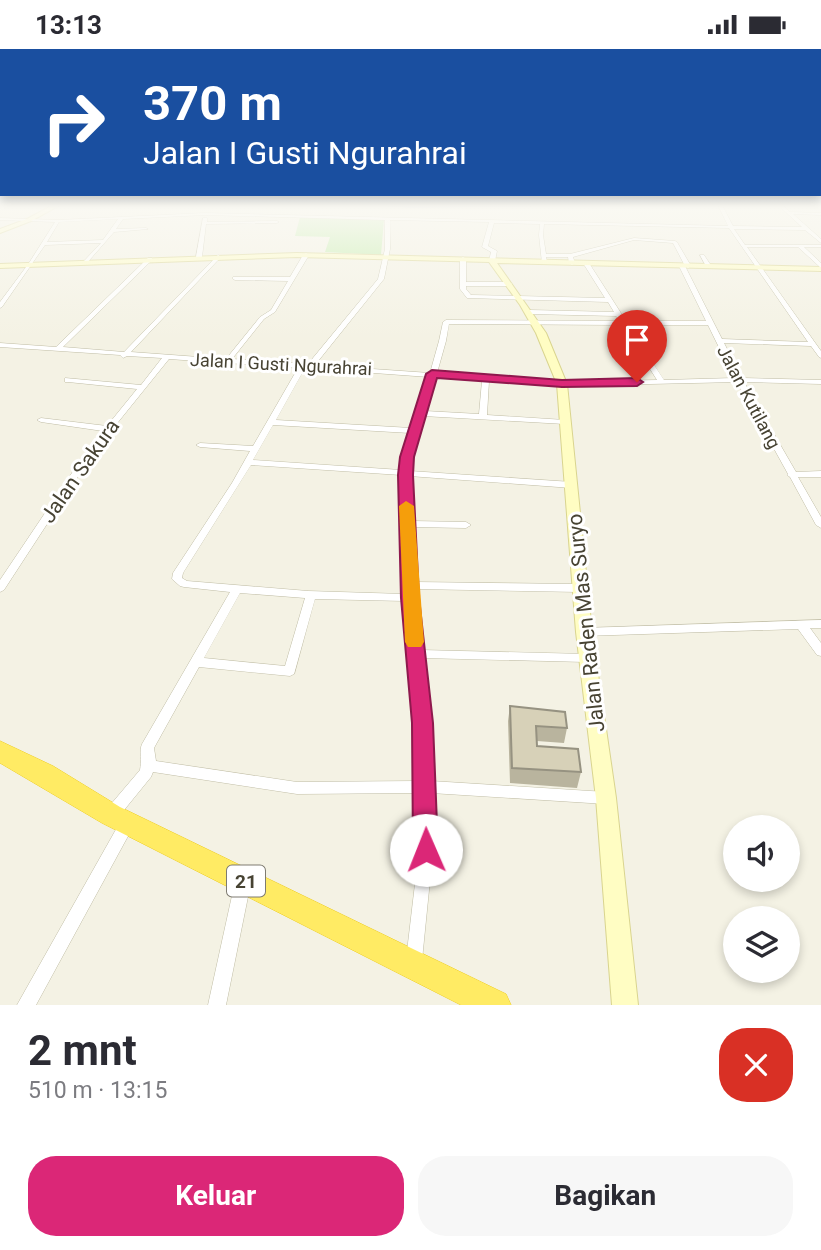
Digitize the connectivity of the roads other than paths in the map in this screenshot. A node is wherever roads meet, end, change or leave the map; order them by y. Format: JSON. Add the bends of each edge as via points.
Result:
{"nodes":[{"id":1,"x":40,"y":250,"type":"edge"},
{"id":2,"x":97,"y":250,"type":"edge"},
{"id":3,"x":200,"y":250,"type":"edge"},
{"id":4,"x":386,"y":250,"type":"edge"},
{"id":5,"x":490,"y":250,"type":"edge"},
{"id":6,"x":543,"y":250,"type":"edge"},
{"id":7,"x":601,"y":250,"type":"edge"},
{"id":8,"x":679,"y":250,"type":"edge"},
{"id":9,"x":745,"y":250,"type":"edge"},
{"id":10,"x":803,"y":250,"type":"edge"},
{"id":11,"x":306,"y":255,"type":"junction"},
{"id":12,"x":702,"y":256,"type":"dead end"},
{"id":13,"x":199,"y":257,"type":"junction"},
{"id":14,"x":218,"y":257,"type":"junction"},
{"id":15,"x":385,"y":257,"type":"junction"},
{"id":16,"x":150,"y":259,"type":"junction"},
{"id":17,"x":463,"y":259,"type":"junction"},
{"id":18,"x":544,"y":259,"type":"junction"},
{"id":19,"x":571,"y":259,"type":"junction"},
{"id":20,"x":87,"y":261,"type":"junction"},
{"id":21,"x":492,"y":261,"type":"junction"},
{"id":22,"x":586,"y":263,"type":"junction"},
{"id":23,"x":31,"y":264,"type":"junction"},
{"id":24,"x":0,"y":266,"type":"edge"},
{"id":25,"x":685,"y":266,"type":"junction"},
{"id":26,"x":709,"y":267,"type":"junction"},
{"id":27,"x":821,"y":267,"type":"edge"},
{"id":28,"x":758,"y":268,"type":"junction"},
{"id":29,"x":235,"y":278,"type":"dead end"},
{"id":30,"x":292,"y":279,"type":"junction"},
{"id":31,"x":463,"y":284,"type":"junction"},
{"id":32,"x":509,"y":284,"type":"junction"},
{"id":33,"x":520,"y":298,"type":"junction"},
{"id":34,"x":610,"y":300,"type":"junction"},
{"id":35,"x":0,"y":306,"type":"edge"},
{"id":36,"x":619,"y":314,"type":"junction"},
{"id":37,"x":534,"y":317,"type":"junction"},
{"id":38,"x":625,"y":323,"type":"junction"},
{"id":39,"x":710,"y":323,"type":"junction"},
{"id":40,"x":719,"y":341,"type":"junction"},
{"id":41,"x":813,"y":344,"type":"junction"},
{"id":42,"x":0,"y":345,"type":"edge"},
{"id":43,"x":57,"y":350,"type":"junction"},
{"id":44,"x":122,"y":356,"type":"junction"},
{"id":45,"x":821,"y":356,"type":"edge"},
{"id":46,"x":166,"y":358,"type":"junction"},
{"id":47,"x":228,"y":360,"type":"junction"},
{"id":48,"x":307,"y":365,"type":"junction"},
{"id":49,"x":432,"y":374,"type":"junction"},
{"id":50,"x":486,"y":379,"type":"junction"},
{"id":51,"x":68,"y":380,"type":"dead end"},
{"id":52,"x":739,"y":380,"type":"junction"},
{"id":53,"x":662,"y":381,"type":"junction"},
{"id":54,"x":821,"y":382,"type":"edge"},
{"id":55,"x":562,"y":384,"type":"junction"},
{"id":56,"x":143,"y":387,"type":"junction"},
{"id":57,"x":419,"y":413,"type":"junction"},
{"id":58,"x":483,"y":417,"type":"junction"},
{"id":59,"x":40,"y":421,"type":"dead end"},
{"id":60,"x":271,"y":422,"type":"junction"},
{"id":61,"x":565,"y":422,"type":"junction"},
{"id":62,"x":108,"y":429,"type":"junction"},
{"id":63,"x":414,"y":431,"type":"junction"},
{"id":64,"x":200,"y":445,"type":"dead end"},
{"id":65,"x":254,"y":449,"type":"junction"},
{"id":66,"x":247,"y":462,"type":"junction"},
{"id":67,"x":821,"y":474,"type":"edge"},
{"id":68,"x":405,"y":475,"type":"junction"},
{"id":69,"x":790,"y":475,"type":"junction"},
{"id":70,"x":572,"y":485,"type":"junction"},
{"id":71,"x":407,"y":524,"type":"junction"},
{"id":72,"x":466,"y":525,"type":"dead end"},
{"id":73,"x":821,"y":525,"type":"edge"},
{"id":74,"x":0,"y":588,"type":"edge"},
{"id":75,"x":580,"y":588,"type":"junction"},
{"id":76,"x":237,"y":589,"type":"junction"},
{"id":77,"x":410,"y":592,"type":"junction"},
{"id":78,"x":311,"y":595,"type":"junction"},
{"id":79,"x":821,"y":624,"type":"edge"},
{"id":80,"x":801,"y":625,"type":"junction"},
{"id":81,"x":583,"y":632,"type":"junction"},
{"id":82,"x":821,"y":652,"type":"edge"},
{"id":83,"x":415,"y":654,"type":"junction"},
{"id":84,"x":586,"y":658,"type":"junction"},
{"id":85,"x":196,"y":662,"type":"junction"},
{"id":86,"x":0,"y":751,"type":"edge"},
{"id":87,"x":149,"y":766,"type":"junction"},
{"id":88,"x":425,"y":787,"type":"junction"},
{"id":89,"x":606,"y":798,"type":"junction"},
{"id":90,"x":117,"y":833,"type":"junction"},
{"id":91,"x":244,"y":880,"type":"junction"},
{"id":92,"x":413,"y":964,"type":"junction"},
{"id":93,"x":26,"y":1005,"type":"edge"},
{"id":94,"x":217,"y":1005,"type":"edge"},
{"id":95,"x":495,"y":1005,"type":"edge"},
{"id":96,"x":625,"y":1005,"type":"edge"}],
"edges":[{"from":1,"to":23,"type":"street"},
{"from":2,"to":20,"type":"street"},
{"from":3,"to":13,"type":"street"},
{"from":4,"to":15,"type":"street"},
{"from":5,"to":21,"type":"street","via":[[494,251]]},
{"from":6,"to":18,"type":"street"},
{"from":7,"to":19,"type":"street","name":"Jalan Kutilang"},
{"from":8,"to":25,"type":"street","name":"Jalan Kutilang"},
{"from":9,"to":28,"type":"street"},
{"from":10,"to":27,"type":"street"},
{"from":11,"to":14,"type":"street"},
{"from":11,"to":15,"type":"street"},
{"from":11,"to":30,"type":"street"},
{"from":12,"to":26,"type":"street"},
{"from":13,"to":14,"type":"street"},
{"from":13,"to":16,"type":"street"},
{"from":14,"to":44,"type":"street"},
{"from":15,"to":17,"type":"street"},
{"from":15,"to":48,"type":"street","via":[[381,279]]},
{"from":16,"to":20,"type":"street"},
{"from":16,"to":43,"type":"street"},
{"from":17,"to":21,"type":"street"},
{"from":17,"to":31,"type":"street"},
{"from":18,"to":19,"type":"street"},
{"from":18,"to":21,"type":"street"},
{"from":19,"to":22,"type":"street"},
{"from":20,"to":23,"type":"street"},
{"from":21,"to":32,"type":"street","name":"Jalan Raden Mas Suryo"},
{"from":22,"to":25,"type":"street"},
{"from":22,"to":34,"type":"street"},
{"from":23,"to":24,"type":"street"},
{"from":23,"to":35,"type":"street"},
{"from":25,"to":26,"type":"street"},
{"from":25,"to":39,"type":"street","name":"Jalan Kutilang"},
{"from":26,"to":28,"type":"street"},
{"from":27,"to":28,"type":"street"},
{"from":28,"to":41,"type":"street"},
{"from":29,"to":30,"type":"street"},
{"from":30,"to":47,"type":"street","via":[[273,311]]},
{"from":31,"to":32,"type":"street"},
{"from":31,"to":33,"type":"street","via":[[465,295],[476,299]]},
{"from":32,"to":33,"type":"street","name":"Jalan Raden Mas Suryo"},
{"from":33,"to":34,"type":"street"},
{"from":33,"to":37,"type":"street","name":"Jalan Raden Mas Suryo"},
{"from":34,"to":36,"type":"street"},
{"from":36,"to":37,"type":"street"},
{"from":36,"to":38,"type":"street"},
{"from":37,"to":38,"type":"street"},
{"from":37,"to":49,"type":"street","via":[[446,322]]},
{"from":37,"to":55,"type":"street","name":"Jalan Raden Mas Suryo"},
{"from":38,"to":39,"type":"street"},
{"from":38,"to":53,"type":"street"},
{"from":39,"to":40,"type":"street","name":"Jalan Kutilang"},
{"from":40,"to":41,"type":"street"},
{"from":40,"to":52,"type":"street","name":"Jalan Kutilang"},
{"from":41,"to":45,"type":"street"},
{"from":42,"to":43,"type":"street","name":"Jalan I Gusti Ngurahrai"},
{"from":43,"to":44,"type":"street","name":"Jalan I Gusti Ngurahrai"},
{"from":44,"to":46,"type":"street","name":"Jalan I Gusti Ngurahrai"},
{"from":46,"to":47,"type":"street","name":"Jalan I Gusti Ngurahrai"},
{"from":46,"to":56,"type":"street","name":"Jalan Sakura"},
{"from":47,"to":48,"type":"street","name":"Jalan I Gusti Ngurahrai"},
{"from":48,"to":49,"type":"street","name":"Jalan I Gusti Ngurahrai"},
{"from":48,"to":60,"type":"street"},
{"from":49,"to":50,"type":"street","name":"Jalan I Gusti Ngurahrai"},
{"from":49,"to":57,"type":"street"},
{"from":50,"to":55,"type":"street","name":"Jalan I Gusti Ngurahrai"},
{"from":50,"to":58,"type":"street"},
{"from":51,"to":56,"type":"street"},
{"from":52,"to":53,"type":"street","name":"Jalan I Gusti Ngurahrai"},
{"from":52,"to":54,"type":"street","name":"Jalan I Gusti Ngurahrai"},
{"from":52,"to":69,"type":"street","name":"Jalan Kutilang"},
{"from":53,"to":55,"type":"street","name":"Jalan I Gusti Ngurahrai"},
{"from":55,"to":61,"type":"street","name":"Jalan Raden Mas Suryo"},
{"from":56,"to":62,"type":"street","name":"Jalan Sakura"},
{"from":57,"to":58,"type":"street"},
{"from":57,"to":63,"type":"street"},
{"from":58,"to":61,"type":"street"},
{"from":59,"to":62,"type":"street"},
{"from":60,"to":63,"type":"street"},
{"from":60,"to":65,"type":"street"},
{"from":61,"to":70,"type":"street","name":"Jalan Raden Mas Suryo"},
{"from":62,"to":74,"type":"street","name":"Jalan Sakura"},
{"from":63,"to":68,"type":"street"},
{"from":64,"to":65,"type":"street"},
{"from":65,"to":66,"type":"street"},
{"from":66,"to":68,"type":"street"},
{"from":66,"to":76,"type":"street","via":[[177,579],[184,584]]},
{"from":67,"to":69,"type":"street"},
{"from":68,"to":70,"type":"street"},
{"from":68,"to":71,"type":"street"},
{"from":69,"to":73,"type":"street","name":"Jalan Kutilang"},
{"from":70,"to":75,"type":"street","name":"Jalan Raden Mas Suryo"},
{"from":71,"to":72,"type":"street"},
{"from":71,"to":77,"type":"street"},
{"from":75,"to":77,"type":"street"},
{"from":75,"to":81,"type":"street","name":"Jalan Raden Mas Suryo"},
{"from":76,"to":78,"type":"street"},
{"from":76,"to":85,"type":"street"},
{"from":77,"to":78,"type":"street"},
{"from":77,"to":83,"type":"street"},
{"from":78,"to":85,"type":"street","via":[[290,671]]},
{"from":79,"to":80,"type":"street"},
{"from":80,"to":81,"type":"street"},
{"from":80,"to":82,"type":"street"},
{"from":81,"to":84,"type":"street","name":"Jalan Raden Mas Suryo"},
{"from":83,"to":84,"type":"street"},
{"from":83,"to":88,"type":"street"},
{"from":84,"to":89,"type":"street","name":"Jalan Raden Mas Suryo"},
{"from":85,"to":87,"type":"street","via":[[147,748]]},
{"from":86,"to":90,"type":"highway","number":"21","via":[[44,774]]},
{"from":87,"to":88,"type":"street","via":[[297,788]]},
{"from":87,"to":90,"type":"street"},
{"from":88,"to":89,"type":"street"},
{"from":88,"to":92,"type":"street","via":[[426,850]]},
{"from":89,"to":96,"type":"street","name":"Jalan Raden Mas Suryo"},
{"from":90,"to":91,"type":"highway","number":"21"},
{"from":90,"to":93,"type":"street"},
{"from":91,"to":92,"type":"highway","number":"21"},
{"from":91,"to":94,"type":"street"},
{"from":92,"to":95,"type":"highway","number":"21"}]}
